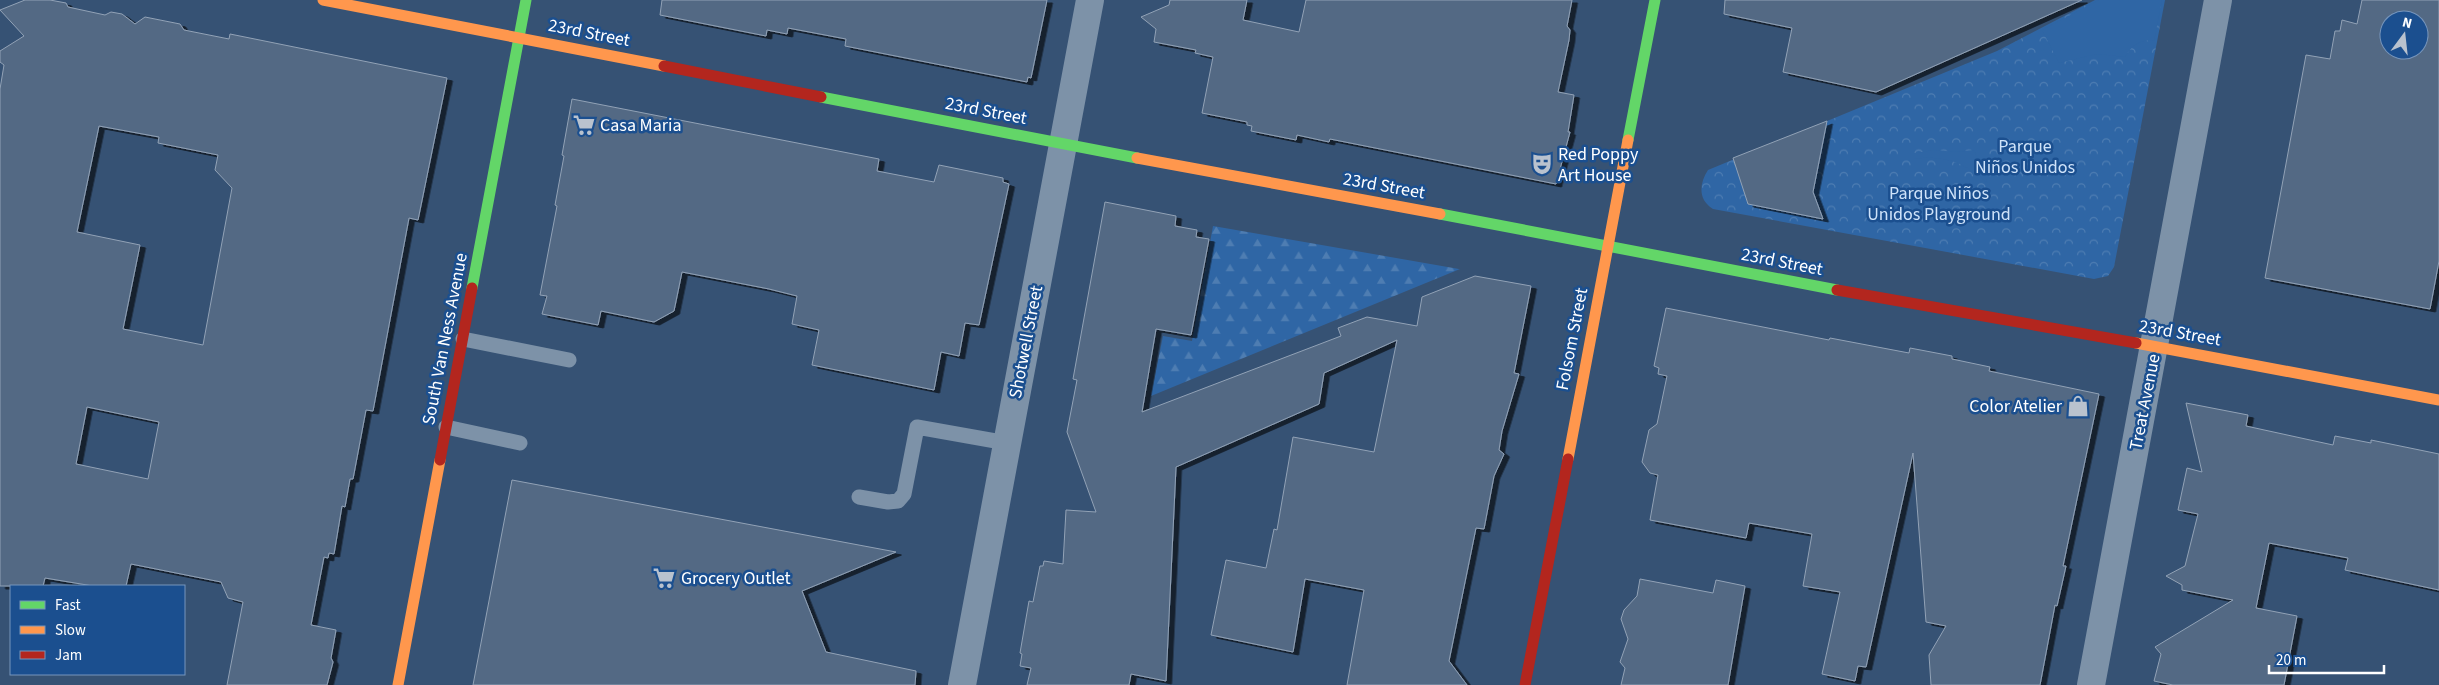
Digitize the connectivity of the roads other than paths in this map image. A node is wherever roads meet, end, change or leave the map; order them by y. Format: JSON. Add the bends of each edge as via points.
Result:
{"nodes":[{"id":1,"x":324,"y":0,"type":"edge"},
{"id":2,"x":526,"y":0,"type":"edge"},
{"id":3,"x":1090,"y":0,"type":"edge"},
{"id":4,"x":1654,"y":0,"type":"edge"},
{"id":5,"x":2218,"y":0,"type":"edge"},
{"id":6,"x":520,"y":38,"type":"junction"},
{"id":7,"x":1063,"y":144,"type":"junction"},
{"id":8,"x":1608,"y":246,"type":"junction"},
{"id":9,"x":463,"y":339,"type":"junction"},
{"id":10,"x":2156,"y":346,"type":"junction"},
{"id":11,"x":569,"y":360,"type":"dead end"},
{"id":12,"x":2439,"y":400,"type":"edge"},
{"id":13,"x":446,"y":427,"type":"junction"},
{"id":14,"x":520,"y":443,"type":"dead end"},
{"id":15,"x":1007,"y":443,"type":"junction"},
{"id":16,"x":859,"y":497,"type":"dead end"},
{"id":17,"x":398,"y":685,"type":"edge"},
{"id":18,"x":962,"y":685,"type":"edge"},
{"id":19,"x":1525,"y":685,"type":"edge"},
{"id":20,"x":2091,"y":685,"type":"edge"}],
"edges":[{"from":1,"to":6,"type":"street","name":"23rd Street"},
{"from":2,"to":6,"type":"street","name":"South Van Ness Avenue"},
{"from":3,"to":7,"type":"street","name":"Shotwell Street"},
{"from":4,"to":8,"type":"street","name":"Folsom Street"},
{"from":5,"to":10,"type":"street","name":"Treat Avenue"},
{"from":6,"to":7,"type":"street","name":"23rd Street"},
{"from":6,"to":9,"type":"street","name":"South Van Ness Avenue"},
{"from":7,"to":8,"type":"street","name":"23rd Street"},
{"from":7,"to":15,"type":"street","name":"Shotwell Street"},
{"from":8,"to":10,"type":"street","name":"23rd Street"},
{"from":8,"to":19,"type":"street","name":"Folsom Street"},
{"from":9,"to":11,"type":"lane"},
{"from":9,"to":13,"type":"street","name":"South Van Ness Avenue"},
{"from":10,"to":12,"type":"street","name":"23rd Street"},
{"from":10,"to":20,"type":"street","name":"Treat Avenue"},
{"from":13,"to":14,"type":"lane"},
{"from":13,"to":17,"type":"street","name":"South Van Ness Avenue"},
{"from":15,"to":16,"type":"lane","via":[[917,427],[904,494],[898,502]]},
{"from":15,"to":18,"type":"street","name":"Shotwell Street"}]}
